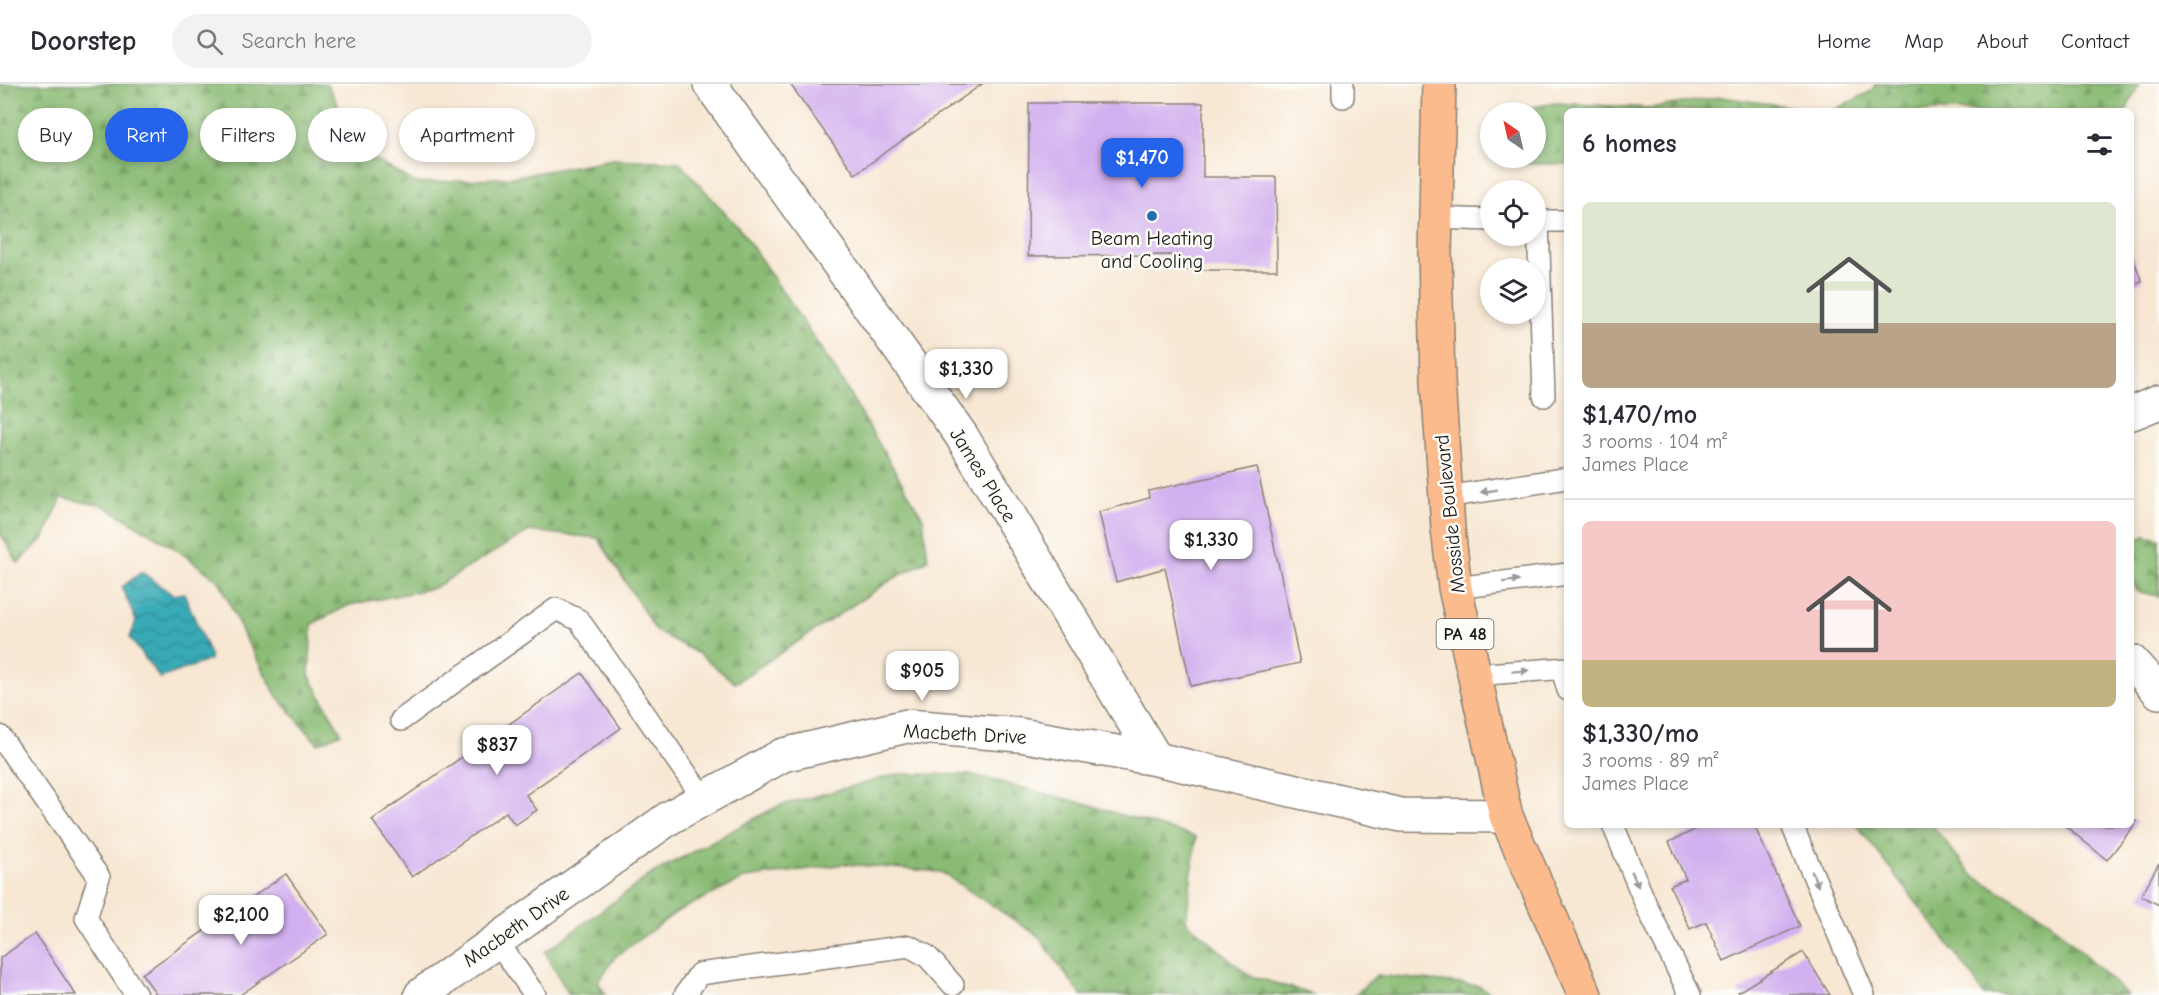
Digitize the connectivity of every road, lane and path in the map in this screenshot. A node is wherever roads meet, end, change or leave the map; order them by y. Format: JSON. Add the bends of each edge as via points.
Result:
{"nodes":[{"id":1,"x":710,"y":84,"type":"edge"},
{"id":2,"x":1439,"y":84,"type":"edge"},
{"id":3,"x":1436,"y":218,"type":"junction"},
{"id":4,"x":1480,"y":220,"type":"edge"},
{"id":5,"x":1546,"y":221,"type":"edge"},
{"id":6,"x":1564,"y":221,"type":"edge"},
{"id":7,"x":1538,"y":246,"type":"edge"},
{"id":8,"x":1544,"y":396,"type":"dead end"},
{"id":9,"x":2159,"y":402,"type":"edge"},
{"id":10,"x":2134,"y":412,"type":"edge"},
{"id":11,"x":1564,"y":479,"type":"edge"},
{"id":12,"x":1528,"y":484,"type":"junction"},
{"id":13,"x":1564,"y":493,"type":"edge"},
{"id":14,"x":1446,"y":497,"type":"junction"},
{"id":15,"x":1564,"y":574,"type":"edge"},
{"id":16,"x":1455,"y":588,"type":"junction"},
{"id":17,"x":2134,"y":665,"type":"edge"},
{"id":18,"x":1564,"y":669,"type":"edge"},
{"id":19,"x":1473,"y":675,"type":"junction"},
{"id":20,"x":2159,"y":692,"type":"edge"},
{"id":21,"x":401,"y":720,"type":"dead end"},
{"id":22,"x":0,"y":736,"type":"edge"},
{"id":23,"x":1156,"y":759,"type":"junction"},
{"id":24,"x":704,"y":799,"type":"junction"},
{"id":25,"x":1506,"y":816,"type":"junction"},
{"id":26,"x":1614,"y":828,"type":"edge"},
{"id":27,"x":1793,"y":828,"type":"edge"},
{"id":28,"x":496,"y":941,"type":"junction"},
{"id":29,"x":951,"y":992,"type":"edge"},
{"id":30,"x":136,"y":995,"type":"edge"},
{"id":31,"x":421,"y":995,"type":"edge"},
{"id":32,"x":535,"y":995,"type":"edge"},
{"id":33,"x":685,"y":995,"type":"edge"},
{"id":34,"x":1585,"y":995,"type":"edge"},
{"id":35,"x":1690,"y":995,"type":"edge"},
{"id":36,"x":1864,"y":995,"type":"edge"}],
"edges":[{"from":1,"to":23,"type":"street","name":"James Place","via":[[961,435]]},
{"from":2,"to":3,"type":"main road","name":"Mosside Boulevard","number":"PA 48"},
{"from":3,"to":4,"type":"lane"},
{"from":3,"to":14,"type":"main road","name":"Mosside Boulevard","number":"PA 48","via":[[1438,381]]},
{"from":5,"to":6,"type":"lane"},
{"from":7,"to":8,"type":"lane"},
{"from":9,"to":10,"type":"street"},
{"from":11,"to":12,"type":"lane"},
{"from":12,"to":13,"type":"lane","via":[[1543,496]]},
{"from":12,"to":14,"type":"lane","one_way":true},
{"from":14,"to":16,"type":"main road","name":"Mosside Boulevard","number":"PA 48"},
{"from":16,"to":15,"type":"lane","one_way":true},
{"from":16,"to":19,"type":"main road","name":"Mosside Boulevard","number":"PA 48"},
{"from":17,"to":20,"type":"street"},
{"from":19,"to":18,"type":"lane","one_way":true},
{"from":19,"to":25,"type":"main road","name":"Mosside Boulevard","number":"PA 48"},
{"from":21,"to":24,"type":"lane","via":[[556,609],[579,620]]},
{"from":22,"to":30,"type":"lane","via":[[99,877],[86,918]]},
{"from":23,"to":24,"type":"street","name":"Macbeth Drive","via":[[1020,735],[907,726],[783,756]]},
{"from":23,"to":25,"type":"street","name":"Macbeth Drive","via":[[1401,815]]},
{"from":24,"to":28,"type":"street","name":"Macbeth Drive","via":[[669,818]]},
{"from":25,"to":34,"type":"main road","name":"Mosside Boulevard","number":"PA 48"},
{"from":26,"to":35,"type":"lane","one_way":true},
{"from":27,"to":36,"type":"lane","one_way":true},
{"from":28,"to":31,"type":"street","name":"Macbeth Drive"},
{"from":28,"to":32,"type":"lane"},
{"from":29,"to":33,"type":"lane","via":[[927,956],[909,946],[699,974]]}]}
